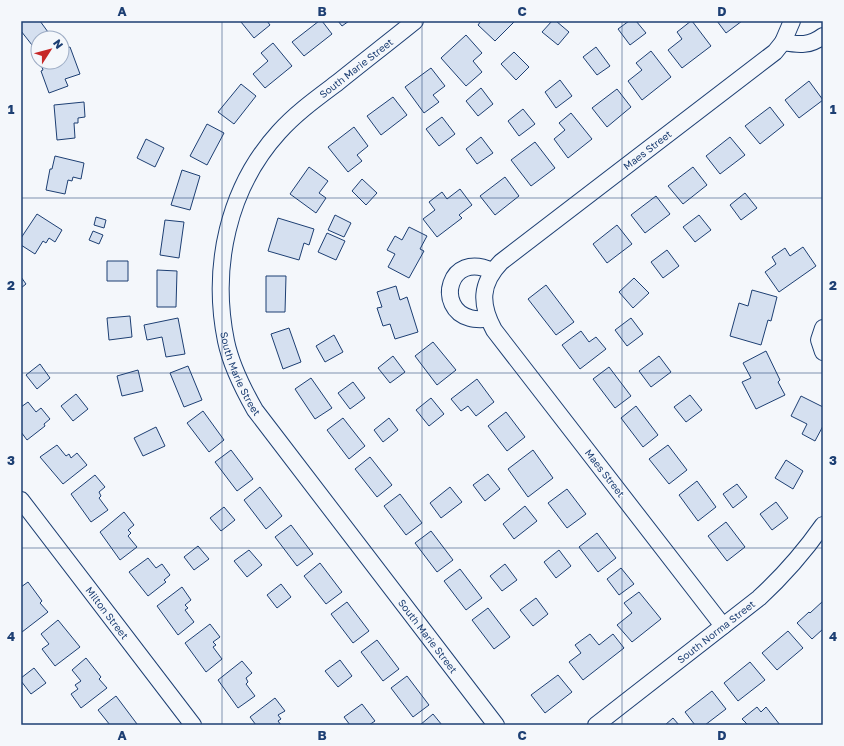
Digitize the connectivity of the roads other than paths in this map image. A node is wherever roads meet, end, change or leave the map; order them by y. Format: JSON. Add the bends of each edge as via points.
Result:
{"nodes":[{"id":1,"x":415,"y":21,"type":"edge"},
{"id":2,"x":792,"y":21,"type":"edge"},
{"id":3,"x":823,"y":36,"type":"edge"},
{"id":4,"x":783,"y":42,"type":"junction"},
{"id":5,"x":492,"y":271,"type":"junction"},
{"id":6,"x":488,"y":319,"type":"junction"},
{"id":7,"x":823,"y":328,"type":"edge"},
{"id":8,"x":823,"y":352,"type":"edge"},
{"id":9,"x":21,"y":500,"type":"edge"},
{"id":10,"x":823,"y":525,"type":"edge"},
{"id":11,"x":723,"y":626,"type":"junction"},
{"id":12,"x":193,"y":725,"type":"edge"},
{"id":13,"x":496,"y":725,"type":"edge"},
{"id":14,"x":596,"y":725,"type":"edge"}],
"edges":[{"from":1,"to":13,"type":"street","name":"South Marie Street","via":[[299,112],[266,149],[247,179],[233,210],[220,271],[221,308],[226,342],[237,375],[255,410]]},
{"from":2,"to":4,"type":"street","name":"Maes Street"},
{"from":3,"to":4,"type":"street","via":[[814,42],[799,45]]},
{"from":4,"to":5,"type":"street","name":"Maes Street","via":[[775,52]]},
{"from":5,"to":6,"type":"street","name":"Maes Street","via":[[485,292]]},
{"from":5,"to":6,"type":"street","via":[[478,266],[466,268],[460,271],[450,287],[450,299],[456,310],[467,318]]},
{"from":6,"to":11,"type":"street","name":"Maes Street"},
{"from":7,"to":8,"type":"street","via":[[819,340]]},
{"from":9,"to":12,"type":"street","name":"Milton Street"},
{"from":10,"to":11,"type":"street","name":"South Norma Street","via":[[797,559],[774,583]]},
{"from":11,"to":14,"type":"street","name":"South Norma Street"}]}
